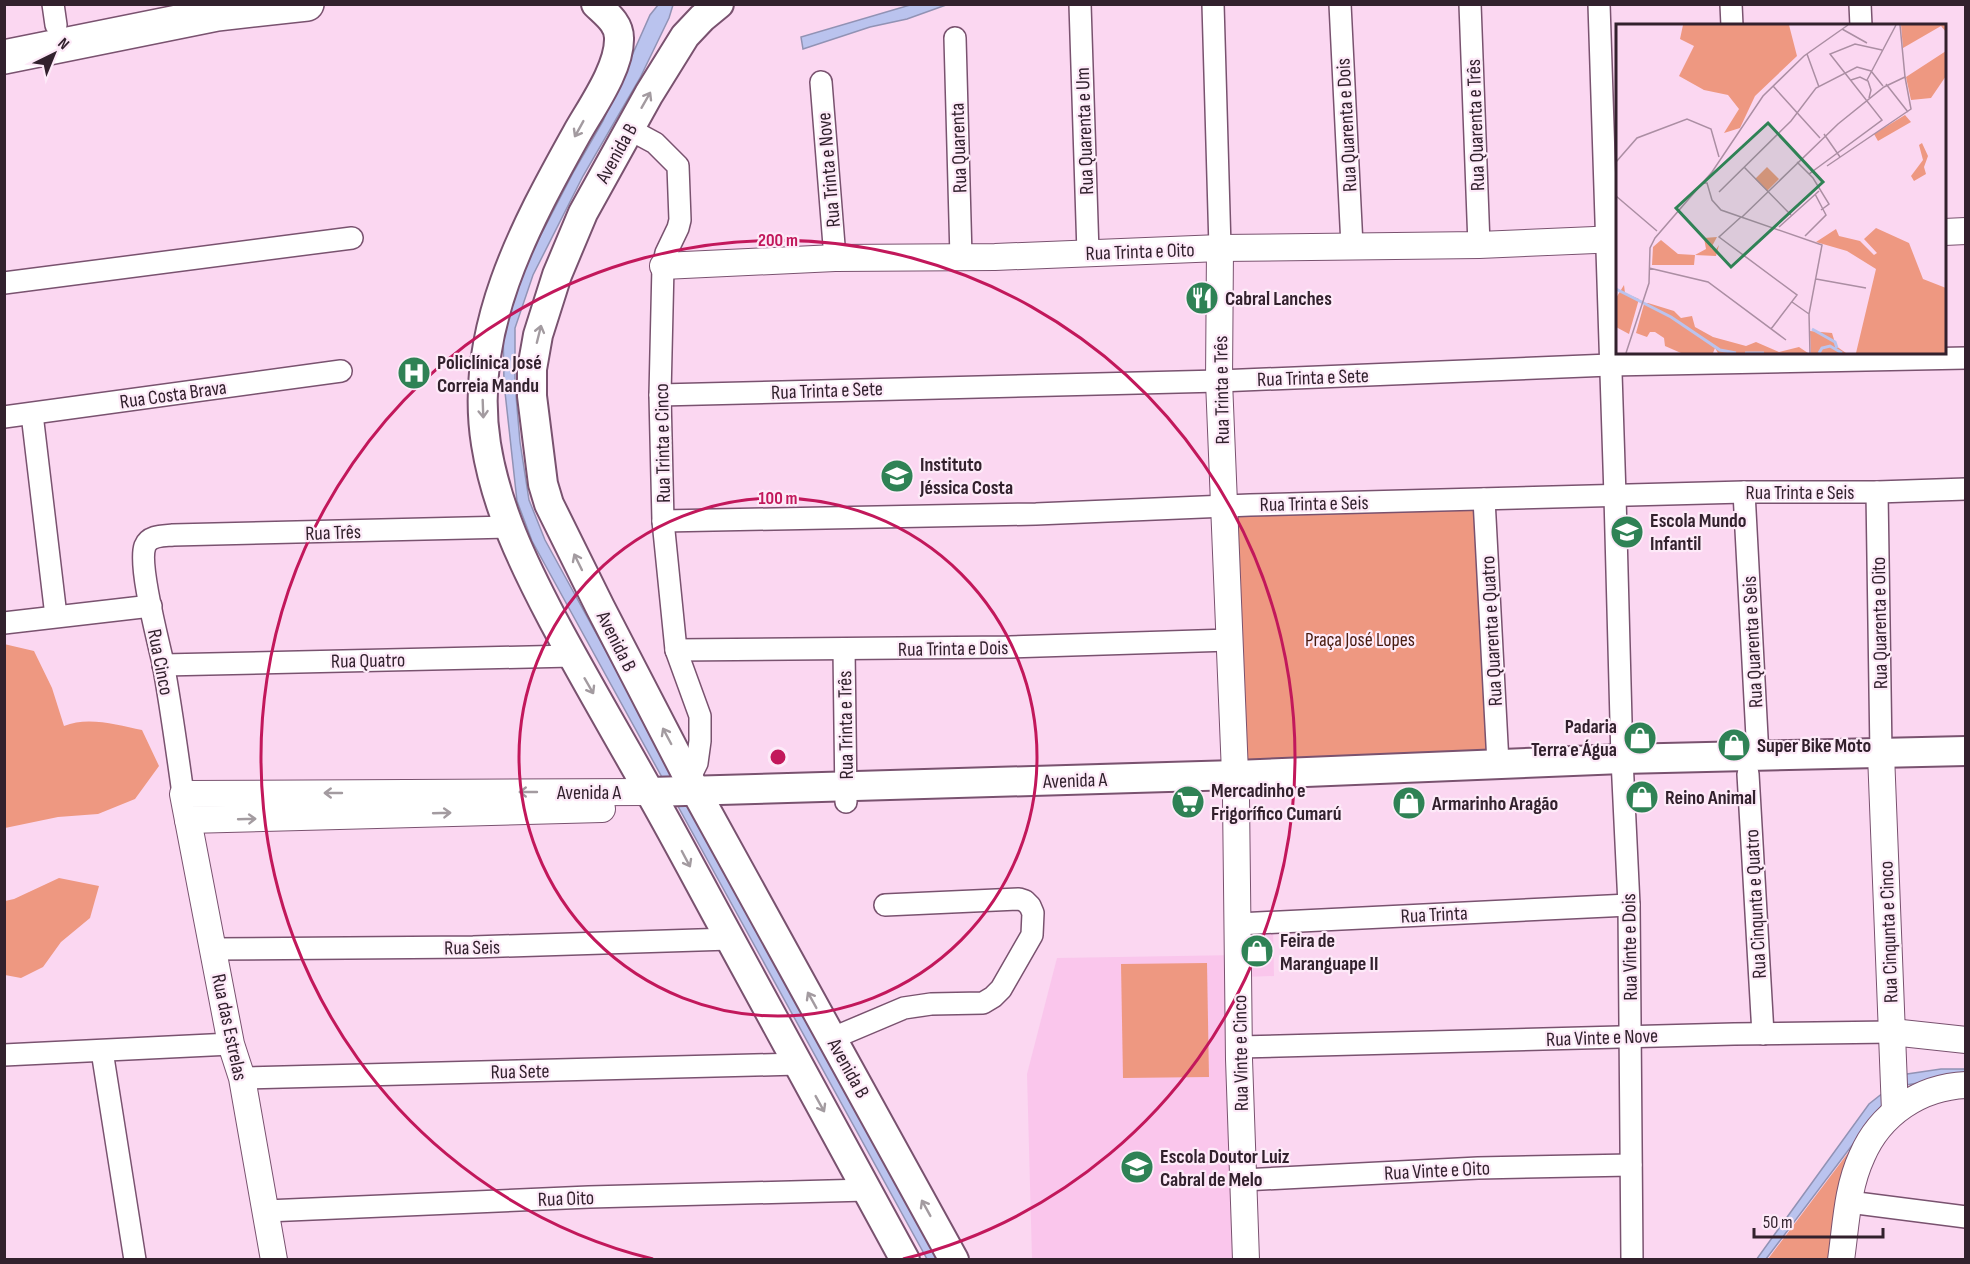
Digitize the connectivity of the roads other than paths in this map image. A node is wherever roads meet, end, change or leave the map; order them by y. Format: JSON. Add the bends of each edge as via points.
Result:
{"nodes":[{"id":1,"x":167,"y":4,"type":"edge"},
{"id":2,"x":307,"y":4,"type":"edge"},
{"id":3,"x":596,"y":4,"type":"edge"},
{"id":4,"x":719,"y":4,"type":"edge"},
{"id":5,"x":1213,"y":4,"type":"edge"},
{"id":6,"x":1340,"y":4,"type":"edge"},
{"id":7,"x":1470,"y":4,"type":"edge"},
{"id":8,"x":1599,"y":4,"type":"edge"},
{"id":9,"x":1731,"y":4,"type":"edge"},
{"id":10,"x":1860,"y":4,"type":"edge"},
{"id":11,"x":1079,"y":7,"type":"edge"},
{"id":12,"x":54,"y":15,"type":"edge"},
{"id":13,"x":1732,"y":24,"type":"edge"},
{"id":14,"x":1861,"y":24,"type":"edge"},
{"id":15,"x":4,"y":35,"type":"edge"},
{"id":16,"x":955,"y":38,"type":"dead end"},
{"id":17,"x":4,"y":57,"type":"edge"},
{"id":18,"x":821,"y":82,"type":"dead end"},
{"id":19,"x":629,"y":129,"type":"junction"},
{"id":20,"x":1965,"y":231,"type":"edge"},
{"id":21,"x":1946,"y":232,"type":"edge"},
{"id":22,"x":352,"y":238,"type":"dead end"},
{"id":23,"x":1612,"y":239,"type":"edge"},
{"id":24,"x":1479,"y":245,"type":"junction"},
{"id":25,"x":1352,"y":246,"type":"junction"},
{"id":26,"x":1220,"y":248,"type":"junction"},
{"id":27,"x":1088,"y":253,"type":"junction"},
{"id":28,"x":835,"y":258,"type":"junction"},
{"id":29,"x":961,"y":258,"type":"junction"},
{"id":30,"x":663,"y":266,"type":"junction"},
{"id":31,"x":4,"y":283,"type":"edge"},
{"id":32,"x":1965,"y":358,"type":"edge"},
{"id":33,"x":1610,"y":365,"type":"junction"},
{"id":34,"x":341,"y":371,"type":"dead end"},
{"id":35,"x":1219,"y":381,"type":"junction"},
{"id":36,"x":660,"y":395,"type":"junction"},
{"id":37,"x":32,"y":414,"type":"junction"},
{"id":38,"x":4,"y":417,"type":"edge"},
{"id":39,"x":1965,"y":489,"type":"edge"},
{"id":40,"x":1744,"y":492,"type":"junction"},
{"id":41,"x":1877,"y":492,"type":"junction"},
{"id":42,"x":1616,"y":496,"type":"junction"},
{"id":43,"x":1484,"y":499,"type":"junction"},
{"id":44,"x":1225,"y":506,"type":"junction"},
{"id":45,"x":663,"y":521,"type":"junction"},
{"id":46,"x":509,"y":527,"type":"junction"},
{"id":47,"x":158,"y":537,"type":"joint"},
{"id":48,"x":150,"y":606,"type":"junction"},
{"id":49,"x":56,"y":616,"type":"junction"},
{"id":50,"x":4,"y":623,"type":"edge"},
{"id":51,"x":1230,"y":640,"type":"junction"},
{"id":52,"x":844,"y":649,"type":"junction"},
{"id":53,"x":676,"y":650,"type":"junction"},
{"id":54,"x":572,"y":656,"type":"junction"},
{"id":55,"x":163,"y":665,"type":"junction"},
{"id":56,"x":1965,"y":751,"type":"edge"},
{"id":57,"x":1881,"y":761,"type":"junction"},
{"id":58,"x":1498,"y":763,"type":"junction"},
{"id":59,"x":1753,"y":765,"type":"junction"},
{"id":60,"x":1965,"y":766,"type":"edge"},
{"id":61,"x":1622,"y":769,"type":"junction"},
{"id":62,"x":1236,"y":783,"type":"junction"},
{"id":63,"x":183,"y":794,"type":"junction"},
{"id":64,"x":697,"y":794,"type":"junction"},
{"id":65,"x":846,"y":794,"type":"junction"},
{"id":66,"x":657,"y":800,"type":"junction"},
{"id":67,"x":188,"y":820,"type":"junction"},
{"id":68,"x":885,"y":905,"type":"dead end"},
{"id":69,"x":1629,"y":905,"type":"junction"},
{"id":70,"x":1238,"y":924,"type":"junction"},
{"id":71,"x":729,"y":939,"type":"junction"},
{"id":72,"x":214,"y":949,"type":"junction"},
{"id":73,"x":1892,"y":1032,"type":"junction"},
{"id":74,"x":1763,"y":1034,"type":"junction"},
{"id":75,"x":1631,"y":1036,"type":"junction"},
{"id":76,"x":833,"y":1038,"type":"junction"},
{"id":77,"x":1965,"y":1040,"type":"edge"},
{"id":78,"x":231,"y":1044,"type":"junction"},
{"id":79,"x":1239,"y":1047,"type":"junction"},
{"id":80,"x":102,"y":1051,"type":"junction"},
{"id":81,"x":4,"y":1055,"type":"edge"},
{"id":82,"x":798,"y":1064,"type":"junction"},
{"id":83,"x":242,"y":1078,"type":"junction"},
{"id":84,"x":1965,"y":1085,"type":"edge"},
{"id":85,"x":1895,"y":1105,"type":"junction"},
{"id":86,"x":1631,"y":1165,"type":"junction"},
{"id":87,"x":1243,"y":1180,"type":"junction"},
{"id":88,"x":867,"y":1190,"type":"junction"},
{"id":89,"x":1849,"y":1202,"type":"junction"},
{"id":90,"x":266,"y":1211,"type":"junction"},
{"id":91,"x":1965,"y":1217,"type":"edge"},
{"id":92,"x":135,"y":1260,"type":"edge"},
{"id":93,"x":274,"y":1260,"type":"edge"},
{"id":94,"x":905,"y":1260,"type":"edge"},
{"id":95,"x":954,"y":1260,"type":"edge"},
{"id":96,"x":1246,"y":1260,"type":"edge"},
{"id":97,"x":1632,"y":1260,"type":"edge"},
{"id":98,"x":1841,"y":1260,"type":"edge"}],
"edges":[{"from":1,"to":12,"type":"highway"},
{"from":2,"to":17,"type":"highway","via":[[217,14]]},
{"from":3,"to":46,"type":"main road","one_way":true,"via":[[616,24],[616,56],[518,247],[500,292],[490,332],[482,405],[498,499]]},
{"from":19,"to":4,"type":"main road","name":"Avenida B","one_way":true,"via":[[685,36]]},
{"from":5,"to":26,"type":"street","name":"Rua Trinta e Três"},
{"from":6,"to":25,"type":"street","name":"Rua Quarenta e Dois"},
{"from":7,"to":24,"type":"street","name":"Rua Quarenta e Três"},
{"from":8,"to":23,"type":"street","name":"Rua Vinte e Dois"},
{"from":9,"to":13,"type":"street"},
{"from":10,"to":14,"type":"street"},
{"from":11,"to":27,"type":"street","name":"Rua Quarenta e Um"},
{"from":12,"to":15,"type":"highway"},
{"from":16,"to":29,"type":"street","name":"Rua Quarenta"},
{"from":18,"to":28,"type":"street","name":"Rua Trinta e Nove"},
{"from":19,"to":30,"type":"street","name":"Rua Trinta e Cinco","via":[[655,143],[678,166],[680,220]]},
{"from":64,"to":19,"type":"main road","name":"Avenida B","one_way":true,"via":[[549,504],[532,396],[538,335],[557,275],[583,213]]},
{"from":20,"to":21,"type":"street"},
{"from":22,"to":31,"type":"street"},
{"from":23,"to":24,"type":"street","name":"Rua Trinta e Oito"},
{"from":23,"to":33,"type":"street","name":"Rua Vinte e Dois"},
{"from":24,"to":25,"type":"street","name":"Rua Trinta e Oito"},
{"from":25,"to":26,"type":"street","name":"Rua Trinta e Oito"},
{"from":26,"to":27,"type":"street","name":"Rua Trinta e Oito"},
{"from":26,"to":35,"type":"street","name":"Rua Trinta e Três"},
{"from":27,"to":29,"type":"street","name":"Rua Trinta e Oito"},
{"from":28,"to":29,"type":"street","name":"Rua Trinta e Oito"},
{"from":28,"to":30,"type":"street","name":"Rua Trinta e Oito"},
{"from":30,"to":36,"type":"street","name":"Rua Trinta e Cinco"},
{"from":32,"to":33,"type":"street","name":"Rua Trinta e Sete"},
{"from":33,"to":35,"type":"street","name":"Rua Trinta e Sete"},
{"from":33,"to":42,"type":"street","name":"Rua Vinte e Dois"},
{"from":34,"to":37,"type":"street","name":"Rua Costa Brava"},
{"from":35,"to":36,"type":"street","name":"Rua Trinta e Sete"},
{"from":35,"to":44,"type":"street","name":"Rua Trinta e Três"},
{"from":36,"to":45,"type":"street","name":"Rua Trinta e Cinco"},
{"from":37,"to":38,"type":"street","name":"Rua Costa Brava"},
{"from":37,"to":49,"type":"street"},
{"from":39,"to":41,"type":"street","name":"Rua Trinta e Seis"},
{"from":40,"to":41,"type":"street","name":"Rua Trinta e Seis"},
{"from":40,"to":42,"type":"street","name":"Rua Trinta e Seis"},
{"from":40,"to":59,"type":"street","name":"Rua Quarenta e Seis"},
{"from":41,"to":57,"type":"street","name":"Rua Quarenta e Oito"},
{"from":42,"to":43,"type":"street","name":"Rua Trinta e Seis"},
{"from":42,"to":61,"type":"street","name":"Rua Vinte e Dois"},
{"from":43,"to":44,"type":"street","name":"Rua Trinta e Seis"},
{"from":43,"to":58,"type":"street","name":"Rua Quarenta e Quatro"},
{"from":44,"to":45,"type":"street","name":"Rua Trinta e Seis"},
{"from":44,"to":51,"type":"street","name":"Rua Trinta e Três"},
{"from":45,"to":53,"type":"street","name":"Rua Trinta e Cinco"},
{"from":46,"to":47,"type":"street","name":"Rua Três"},
{"from":46,"to":54,"type":"main road"},
{"from":47,"to":48,"type":"street","name":"Rua Cinco","via":[[146,544],[144,555]]},
{"from":48,"to":49,"type":"street"},
{"from":48,"to":55,"type":"street","name":"Rua Cinco"},
{"from":49,"to":50,"type":"street"},
{"from":51,"to":52,"type":"street","name":"Rua Trinta e Dois"},
{"from":51,"to":62,"type":"street","name":"Rua Trinta e Três"},
{"from":52,"to":53,"type":"street","name":"Rua Trinta e Dois"},
{"from":52,"to":65,"type":"street","name":"Rua Trinta e Três"},
{"from":53,"to":64,"type":"street","name":"Rua Trinta e Cinco","via":[[700,716]]},
{"from":54,"to":55,"type":"street","name":"Rua Quatro"},
{"from":54,"to":66,"type":"main road","one_way":true},
{"from":55,"to":63,"type":"street","name":"Rua Cinco"},
{"from":56,"to":57,"type":"main road","name":"Avenida A"},
{"from":57,"to":59,"type":"main road","name":"Avenida A"},
{"from":57,"to":60,"type":"main road","name":"Avenida A"},
{"from":57,"to":73,"type":"street","name":"Rua Cinqunta e Cinco"},
{"from":58,"to":61,"type":"main road","name":"Avenida A"},
{"from":58,"to":62,"type":"main road","name":"Avenida A"},
{"from":59,"to":61,"type":"main road","name":"Avenida A"},
{"from":59,"to":74,"type":"street","name":"Rua Cinqunta e Quatro"},
{"from":61,"to":62,"type":"main road","name":"Avenida A"},
{"from":61,"to":69,"type":"street","name":"Rua Vinte e Dois"},
{"from":62,"to":65,"type":"main road","name":"Avenida A"},
{"from":62,"to":70,"type":"street","name":"Rua Vinte e Cinco"},
{"from":66,"to":63,"type":"street","name":"Avenida A","one_way":true},
{"from":63,"to":67,"type":"street","name":"Rua das Estrelas"},
{"from":64,"to":65,"type":"main road","name":"Avenida A"},
{"from":64,"to":66,"type":"main road","name":"Avenida A"},
{"from":76,"to":64,"type":"main road","name":"Avenida B","one_way":true},
{"from":67,"to":66,"type":"street","name":"Avenida A","one_way":true},
{"from":66,"to":71,"type":"main road","one_way":true},
{"from":67,"to":72,"type":"street","name":"Rua das Estrelas"},
{"from":68,"to":76,"type":"street","via":[[1019,899],[1030,906],[1033,914],[1032,935],[1001,989],[983,1003],[904,1008]]},
{"from":69,"to":70,"type":"street","name":"Rua Trinta"},
{"from":69,"to":75,"type":"street","name":"Rua Vinte e Dois"},
{"from":70,"to":79,"type":"street","name":"Rua Vinte e Cinco"},
{"from":71,"to":72,"type":"street","name":"Rua Seis","via":[[473,947]]},
{"from":71,"to":82,"type":"main road"},
{"from":72,"to":78,"type":"street","name":"Rua das Estrelas"},
{"from":73,"to":74,"type":"street","name":"Rua Vinte e Nove"},
{"from":73,"to":77,"type":"street","name":"Rua Vinte e Nove"},
{"from":73,"to":85,"type":"street","name":"Rua Cinqunta e Cinco"},
{"from":74,"to":75,"type":"street","name":"Rua Vinte e Nove"},
{"from":75,"to":79,"type":"street","name":"Rua Vinte e Nove"},
{"from":75,"to":86,"type":"street","name":"Rua Vinte e Dois"},
{"from":95,"to":76,"type":"main road","name":"Avenida B","one_way":true},
{"from":78,"to":80,"type":"street"},
{"from":78,"to":83,"type":"street","name":"Rua das Estrelas"},
{"from":79,"to":87,"type":"street","name":"Rua Vinte e Cinco"},
{"from":80,"to":81,"type":"street"},
{"from":80,"to":92,"type":"street"},
{"from":82,"to":83,"type":"street","name":"Rua Sete"},
{"from":82,"to":88,"type":"main road","one_way":true},
{"from":83,"to":90,"type":"street","name":"Rua das Estrelas"},
{"from":84,"to":85,"type":"street","via":[[1939,1088]]},
{"from":85,"to":89,"type":"street","via":[[1862,1155]]},
{"from":86,"to":87,"type":"street","name":"Rua Vinte e Oito"},
{"from":86,"to":97,"type":"street","name":"Rua Vinte e Dois"},
{"from":87,"to":96,"type":"street","name":"Rua Vinte e Cinco"},
{"from":88,"to":90,"type":"street","name":"Rua Oito"},
{"from":88,"to":94,"type":"main road"},
{"from":89,"to":91,"type":"street"},
{"from":89,"to":98,"type":"street"},
{"from":90,"to":93,"type":"street","name":"Rua das Estrelas"}]}
